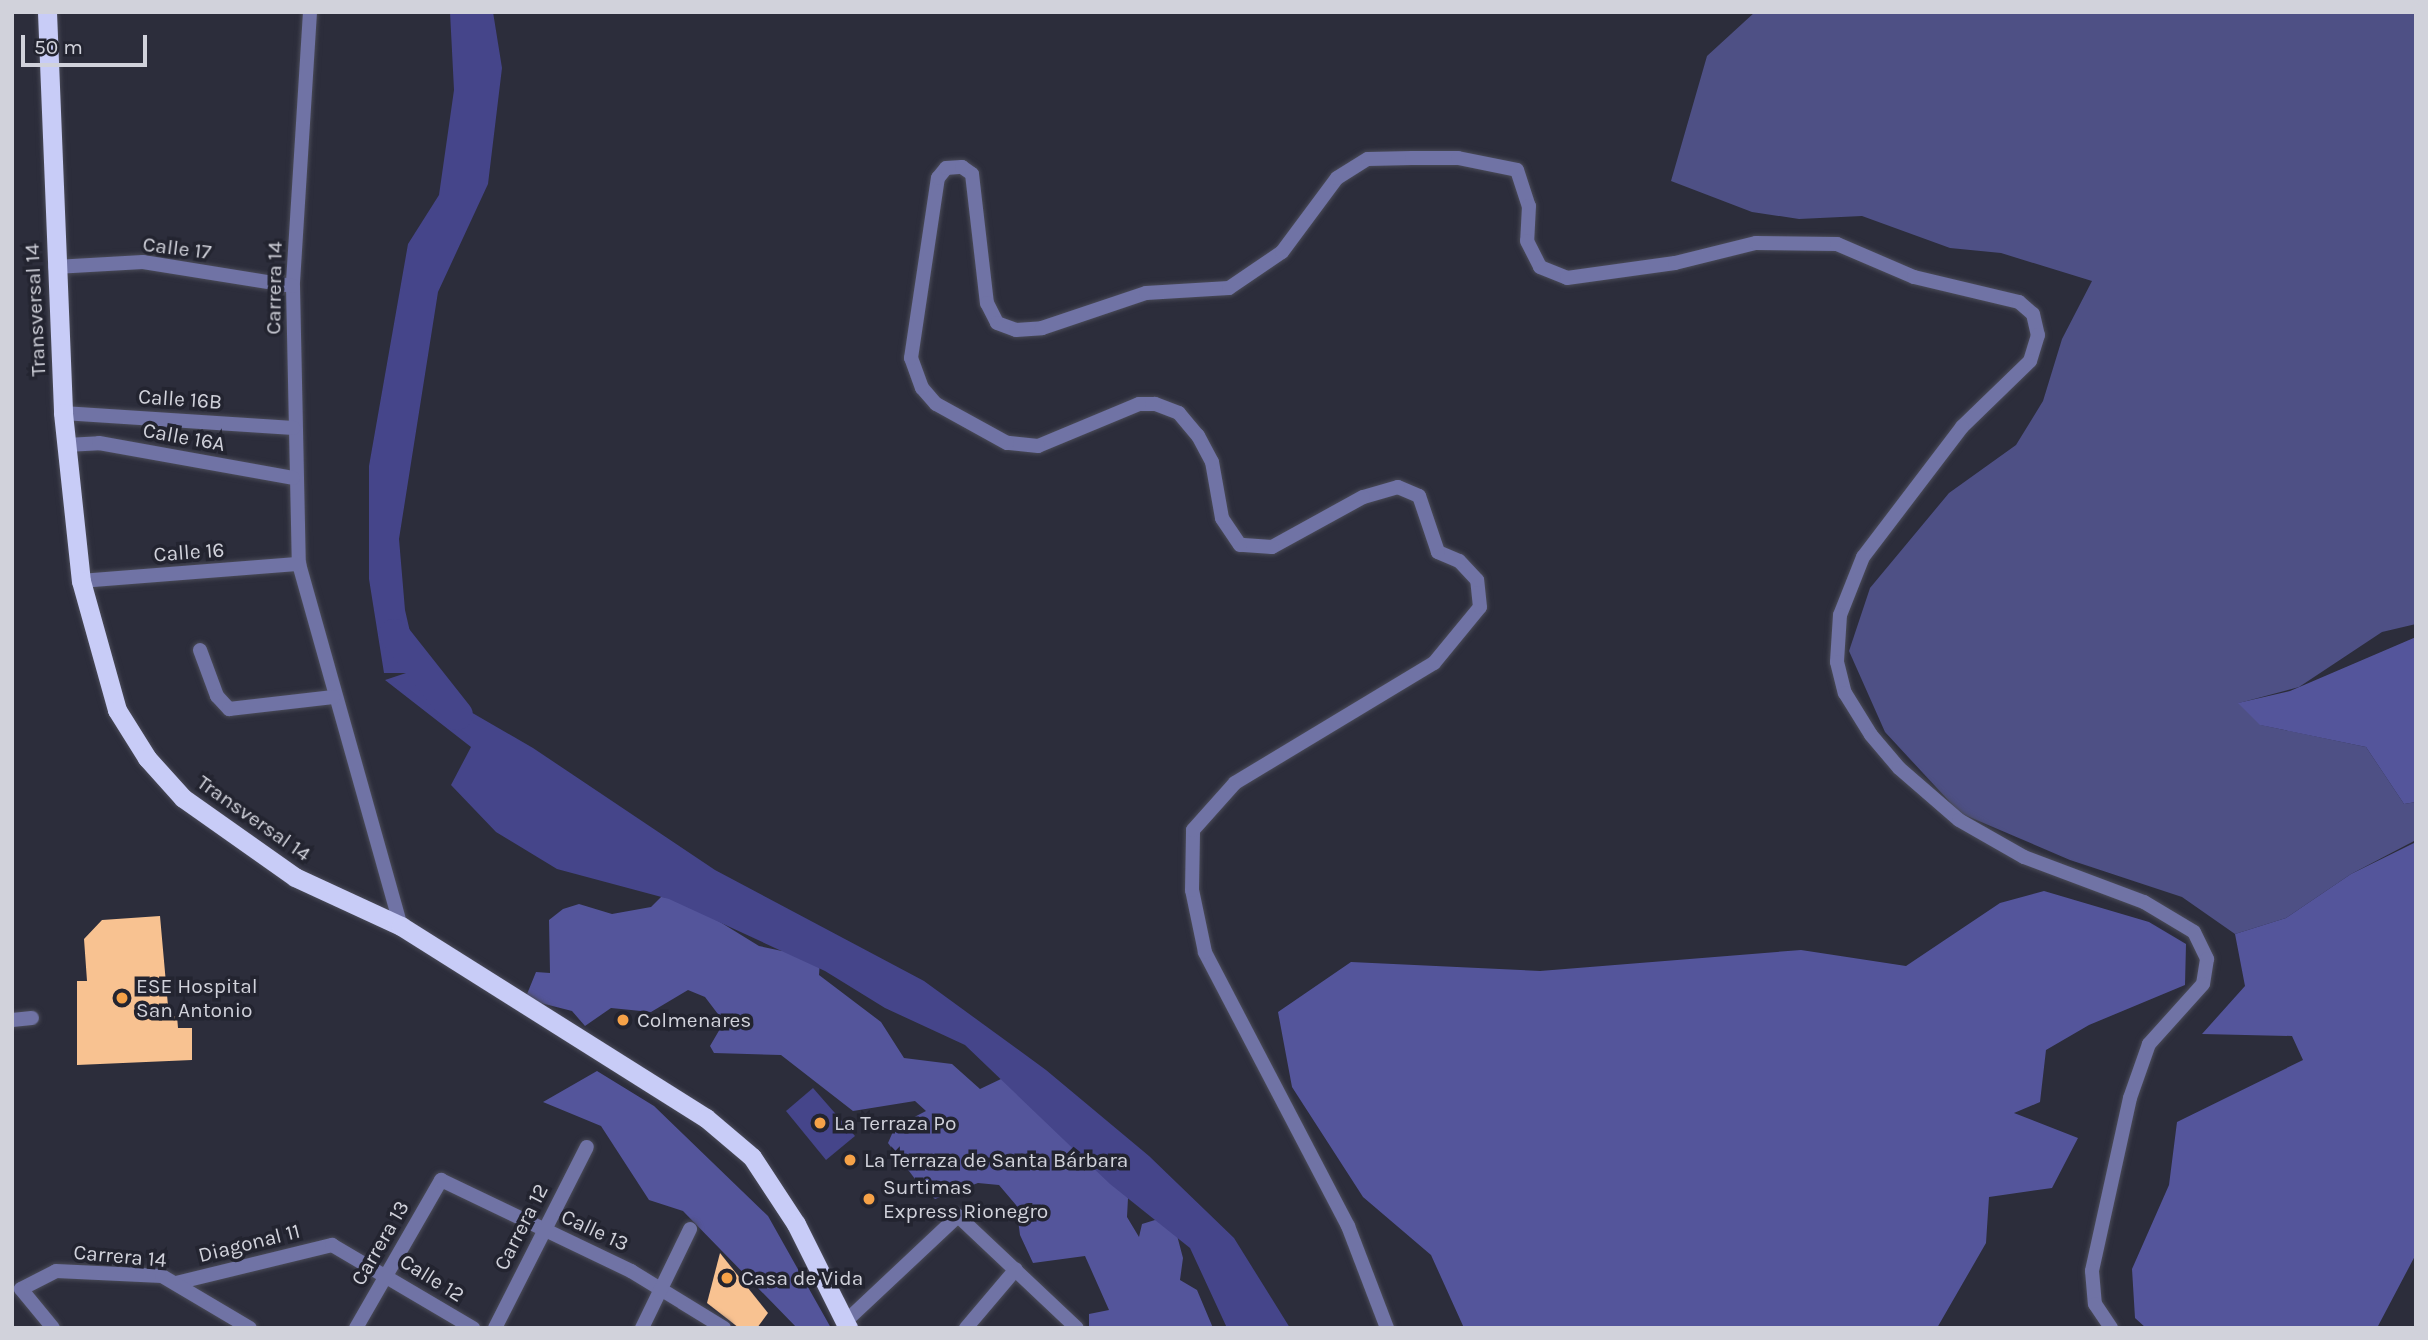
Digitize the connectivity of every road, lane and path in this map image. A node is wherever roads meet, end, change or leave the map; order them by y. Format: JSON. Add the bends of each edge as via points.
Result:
{"nodes":[{"id":1,"x":47,"y":12,"type":"edge"},
{"id":2,"x":310,"y":12,"type":"edge"},
{"id":3,"x":55,"y":267,"type":"junction"},
{"id":4,"x":293,"y":286,"type":"junction"},
{"id":5,"x":63,"y":412,"type":"junction"},
{"id":6,"x":294,"y":428,"type":"junction"},
{"id":7,"x":66,"y":445,"type":"junction"},
{"id":8,"x":293,"y":478,"type":"junction"},
{"id":9,"x":299,"y":564,"type":"junction"},
{"id":10,"x":81,"y":581,"type":"junction"},
{"id":11,"x":200,"y":650,"type":"dead end"},
{"id":12,"x":333,"y":697,"type":"junction"},
{"id":13,"x":401,"y":926,"type":"junction"},
{"id":14,"x":32,"y":1018,"type":"dead end"},
{"id":15,"x":12,"y":1020,"type":"edge"},
{"id":16,"x":587,"y":1147,"type":"dead end"},
{"id":17,"x":441,"y":1180,"type":"joint"},
{"id":18,"x":544,"y":1229,"type":"junction"},
{"id":19,"x":690,"y":1229,"type":"dead end"},
{"id":20,"x":332,"y":1245,"type":"joint"},
{"id":21,"x":1016,"y":1269,"type":"junction"},
{"id":22,"x":386,"y":1273,"type":"junction"},
{"id":23,"x":176,"y":1283,"type":"junction"},
{"id":24,"x":17,"y":1288,"type":"edge"},
{"id":25,"x":661,"y":1288,"type":"junction"},
{"id":26,"x":1068,"y":1324,"type":"edge"},
{"id":27,"x":848,"y":1326,"type":"edge"},
{"id":28,"x":53,"y":1328,"type":"edge"},
{"id":29,"x":250,"y":1328,"type":"edge"},
{"id":30,"x":356,"y":1328,"type":"edge"},
{"id":31,"x":473,"y":1328,"type":"edge"},
{"id":32,"x":495,"y":1328,"type":"edge"},
{"id":33,"x":642,"y":1328,"type":"edge"},
{"id":34,"x":724,"y":1328,"type":"edge"},
{"id":35,"x":966,"y":1328,"type":"edge"},
{"id":36,"x":1387,"y":1328,"type":"edge"},
{"id":37,"x":2111,"y":1328,"type":"edge"}],
"edges":[{"from":1,"to":3,"type":"highway","name":"Transversal 14"},
{"from":2,"to":4,"type":"street","name":"Carrera 14"},
{"from":3,"to":4,"type":"street","name":"Calle 17","via":[[143,262]]},
{"from":3,"to":5,"type":"highway","name":"Transversal 14"},
{"from":4,"to":6,"type":"street","name":"Carrera 14"},
{"from":5,"to":6,"type":"street","name":"Calle 16B"},
{"from":5,"to":7,"type":"highway","name":"Transversal 14"},
{"from":6,"to":8,"type":"street","name":"Carrera 14"},
{"from":7,"to":8,"type":"street","name":"Calle 16A","via":[[99,443]]},
{"from":7,"to":10,"type":"highway","name":"Transversal 14"},
{"from":8,"to":9,"type":"street","name":"Carrera 14"},
{"from":9,"to":10,"type":"street","name":"Calle 16"},
{"from":9,"to":12,"type":"street","name":"Carrera 14"},
{"from":10,"to":13,"type":"highway","name":"Transversal 14","via":[[117,710],[147,758],[183,798],[295,877]]},
{"from":11,"to":12,"type":"street","via":[[217,696],[229,709]]},
{"from":12,"to":13,"type":"street","name":"Carrera 14"},
{"from":13,"to":27,"type":"highway","name":"Transversal 14","via":[[684,1100],[752,1157],[796,1223]]},
{"from":14,"to":15,"type":"street"},
{"from":16,"to":18,"type":"street","name":"Carrera 12"},
{"from":17,"to":18,"type":"street","name":"Calle 13"},
{"from":17,"to":22,"type":"street","name":"Carrera 13"},
{"from":18,"to":25,"type":"street","name":"Calle 13"},
{"from":18,"to":32,"type":"street","name":"Carrera 12"},
{"from":19,"to":25,"type":"street"},
{"from":20,"to":22,"type":"street","name":"Calle 12"},
{"from":20,"to":23,"type":"street","name":"Diagonal 11"},
{"from":21,"to":26,"type":"street"},
{"from":21,"to":27,"type":"street","via":[[958,1216]]},
{"from":21,"to":35,"type":"street"},
{"from":22,"to":30,"type":"street","name":"Carrera 13"},
{"from":22,"to":31,"type":"street","name":"Calle 12"},
{"from":23,"to":24,"type":"street","name":"Carrera 14","via":[[162,1276],[57,1271]]},
{"from":23,"to":29,"type":"street"},
{"from":24,"to":28,"type":"street"},
{"from":25,"to":33,"type":"street"},
{"from":25,"to":34,"type":"street","name":"Calle 13"},
{"from":36,"to":37,"type":"street","via":[[1349,1226],[1205,952],[1192,890],[1194,830],[1235,783],[1434,663],[1480,607],[1477,580],[1459,561],[1438,552],[1419,496],[1398,487],[1363,497],[1272,547],[1240,545],[1222,518],[1212,461],[1198,436],[1179,413],[1155,404],[1139,404],[1038,446],[1007,443],[936,404],[922,388],[911,358],[938,178],[946,168],[962,167],[972,174],[987,303],[997,323],[1016,330],[1042,328],[1146,293],[1229,288],[1282,252],[1336,178],[1368,159],[1412,158],[1458,158],[1517,170],[1529,206],[1527,241],[1540,267],[1567,278],[1662,266],[1756,243],[1825,243],[1914,277],[2019,302],[2033,313],[2038,335],[2030,361],[1962,427],[1863,558],[1840,615],[1837,662],[1845,693],[1871,735],[1899,768],[1959,820],[2024,857],[2144,902],[2194,932],[2207,959],[2203,984],[2149,1044],[2130,1098],[2092,1271],[2095,1304]]}]}
